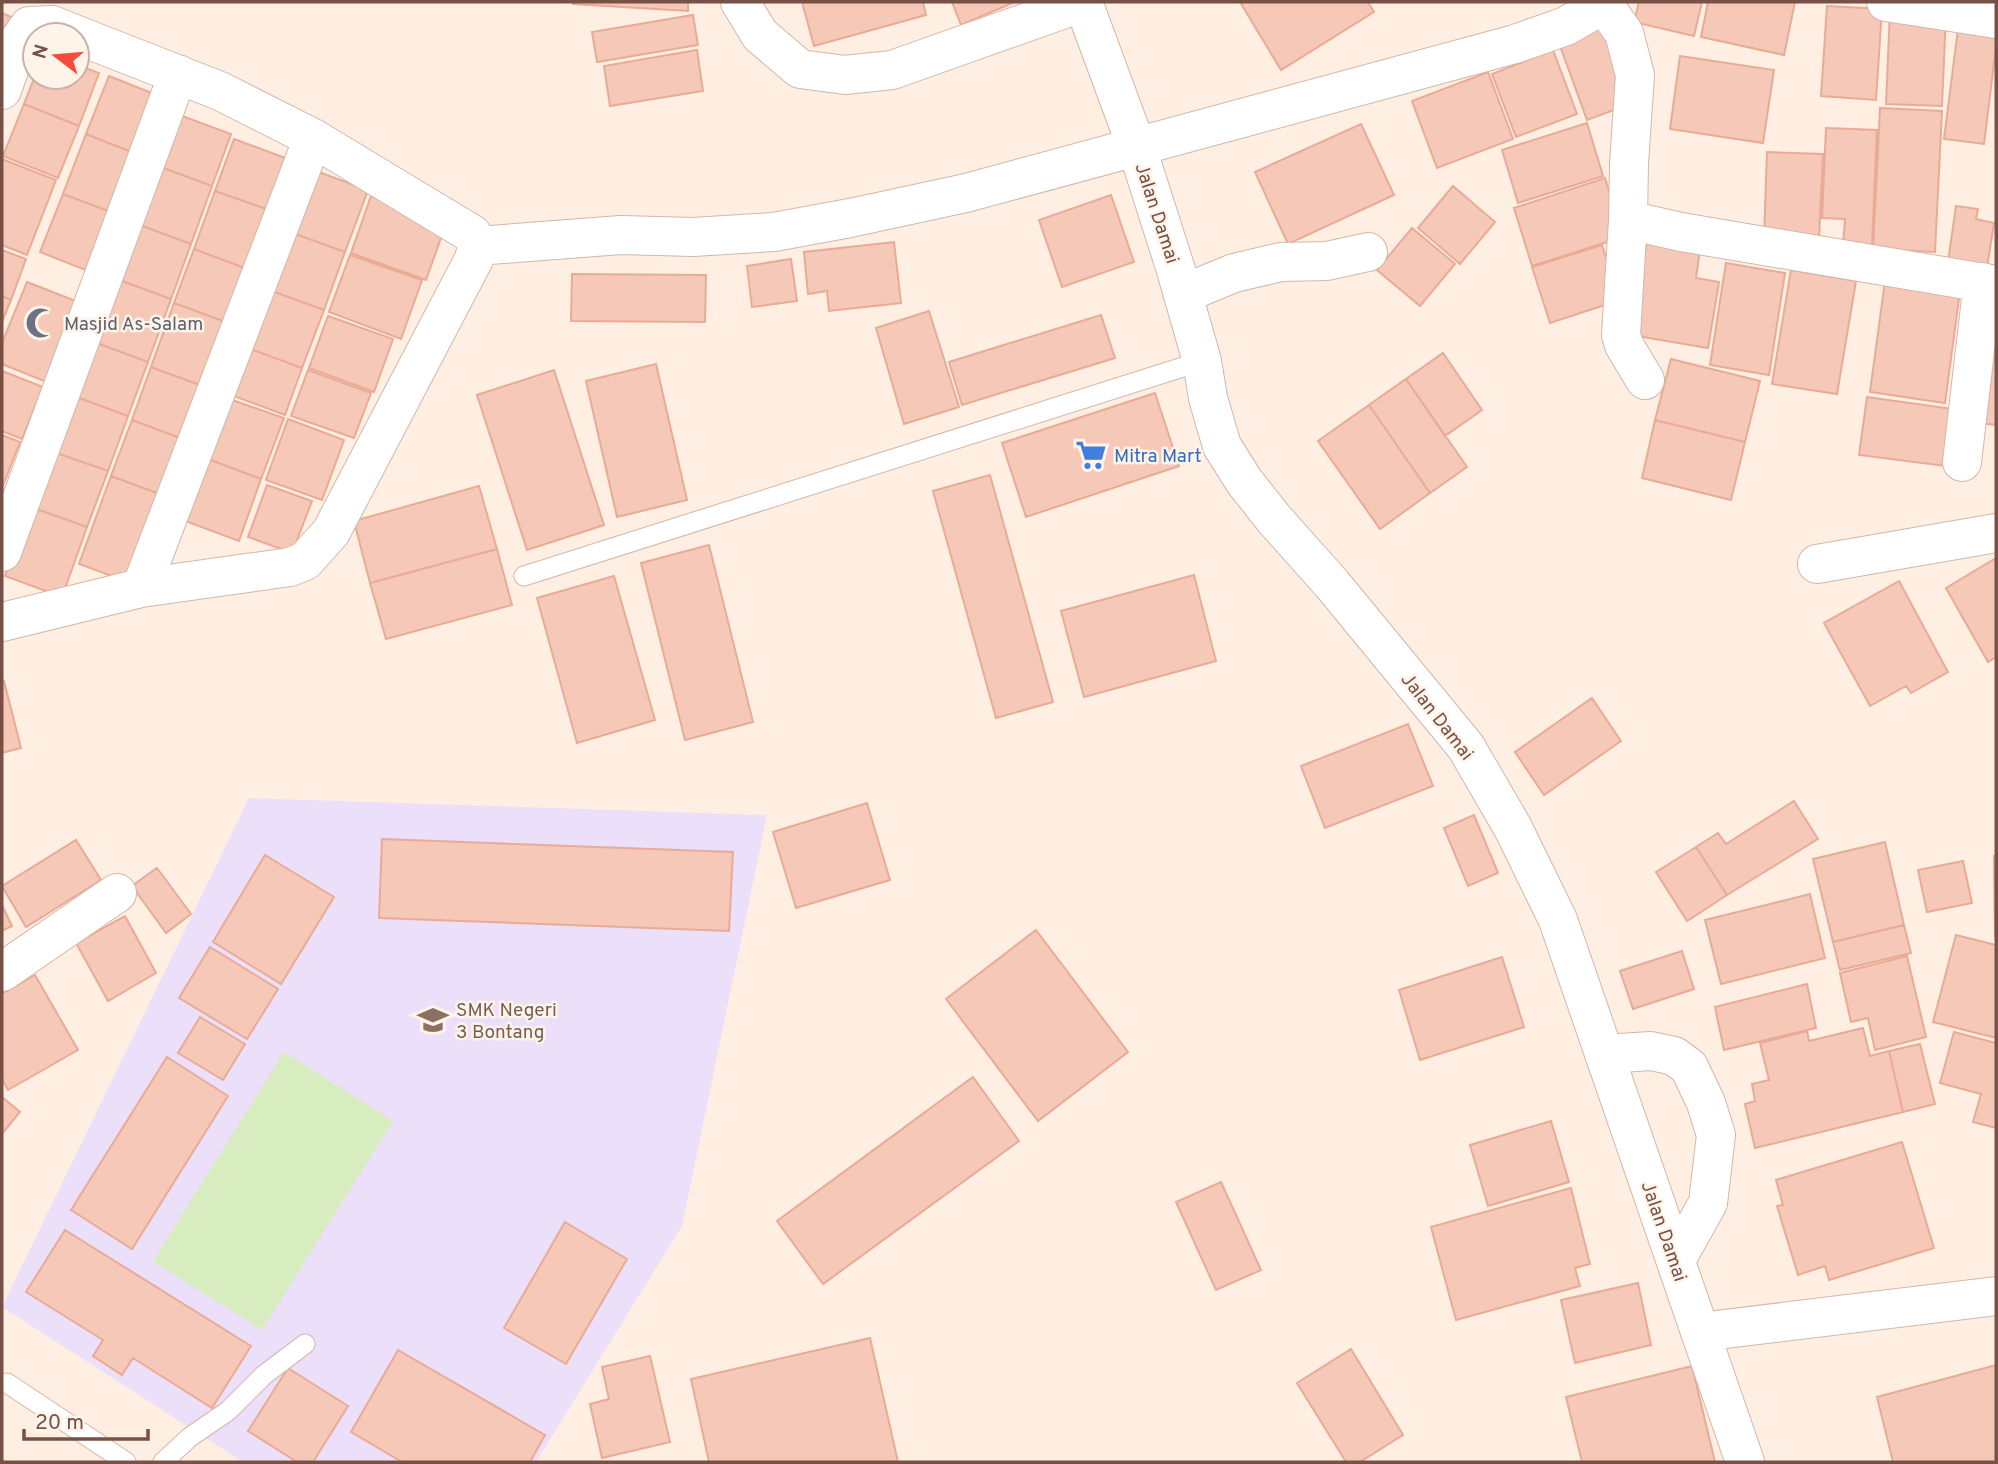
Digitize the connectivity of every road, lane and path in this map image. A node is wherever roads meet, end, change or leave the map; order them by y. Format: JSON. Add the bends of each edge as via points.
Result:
{"nodes":[{"id":1,"x":740,"y":2,"type":"edge"},
{"id":2,"x":1084,"y":2,"type":"edge"},
{"id":3,"x":1886,"y":2,"type":"edge"},
{"id":4,"x":1606,"y":3,"type":"edge"},
{"id":5,"x":1996,"y":19,"type":"edge"},
{"id":6,"x":21,"y":38,"type":"edge"},
{"id":7,"x":91,"y":40,"type":"edge"},
{"id":8,"x":178,"y":74,"type":"junction"},
{"id":9,"x":2,"y":90,"type":"edge"},
{"id":10,"x":313,"y":138,"type":"junction"},
{"id":11,"x":1137,"y":148,"type":"junction"},
{"id":12,"x":1628,"y":220,"type":"junction"},
{"id":13,"x":477,"y":246,"type":"junction"},
{"id":14,"x":1368,"y":252,"type":"dead end"},
{"id":15,"x":1990,"y":284,"type":"edge"},
{"id":16,"x":1183,"y":294,"type":"junction"},
{"id":17,"x":1202,"y":361,"type":"junction"},
{"id":18,"x":1645,"y":380,"type":"dead end"},
{"id":19,"x":1962,"y":462,"type":"dead end"},
{"id":20,"x":1996,"y":533,"type":"edge"},
{"id":21,"x":2,"y":552,"type":"edge"},
{"id":22,"x":1817,"y":564,"type":"dead end"},
{"id":23,"x":524,"y":576,"type":"dead end"},
{"id":24,"x":141,"y":588,"type":"junction"},
{"id":25,"x":2,"y":622,"type":"edge"},
{"id":26,"x":117,"y":893,"type":"dead end"},
{"id":27,"x":2,"y":972,"type":"edge"},
{"id":28,"x":1604,"y":1054,"type":"junction"},
{"id":29,"x":1676,"y":1260,"type":"junction"},
{"id":30,"x":1995,"y":1293,"type":"edge"},
{"id":31,"x":1700,"y":1332,"type":"junction"},
{"id":32,"x":305,"y":1345,"type":"dead end"},
{"id":33,"x":8,"y":1383,"type":"dead end"},
{"id":34,"x":127,"y":1462,"type":"edge"},
{"id":35,"x":163,"y":1462,"type":"edge"},
{"id":36,"x":1745,"y":1462,"type":"edge"}],
"edges":[{"from":1,"to":2,"type":"street","via":[[760,35],[800,69],[845,75],[892,70]]},
{"from":2,"to":11,"type":"street","name":"Jalan Damai"},
{"from":3,"to":5,"type":"street"},
{"from":4,"to":11,"type":"street","via":[[1566,26],[1515,44]]},
{"from":4,"to":12,"type":"street","via":[[1624,33],[1635,75]]},
{"from":6,"to":9,"type":"street"},
{"from":7,"to":8,"type":"street"},
{"from":8,"to":10,"type":"street"},
{"from":8,"to":21,"type":"street"},
{"from":10,"to":13,"type":"street","via":[[472,234]]},
{"from":10,"to":24,"type":"street"},
{"from":11,"to":13,"type":"street","via":[[966,194],[774,232],[621,235]]},
{"from":11,"to":16,"type":"street","name":"Jalan Damai"},
{"from":12,"to":15,"type":"street"},
{"from":12,"to":18,"type":"street","via":[[1621,335]]},
{"from":13,"to":24,"type":"street","via":[[331,532],[318,549],[290,567]]},
{"from":14,"to":16,"type":"street","via":[[1326,261],[1281,262],[1234,273]]},
{"from":15,"to":19,"type":"street"},
{"from":16,"to":17,"type":"street","name":"Jalan Damai"},
{"from":17,"to":23,"type":"lane"},
{"from":17,"to":28,"type":"street","name":"Jalan Damai","via":[[1222,446],[1244,481],[1466,747],[1513,828],[1558,920]]},
{"from":20,"to":22,"type":"street"},
{"from":24,"to":25,"type":"street"},
{"from":26,"to":27,"type":"street"},
{"from":28,"to":29,"type":"street","name":"Jalan Damai"},
{"from":28,"to":29,"type":"street","via":[[1651,1051],[1674,1056],[1689,1067],[1706,1103],[1716,1135],[1708,1203]]},
{"from":29,"to":31,"type":"street","name":"Jalan Damai"},
{"from":30,"to":31,"type":"street"},
{"from":31,"to":36,"type":"street","name":"Jalan Damai"},
{"from":32,"to":35,"type":"lane"},
{"from":33,"to":34,"type":"lane"}]}
